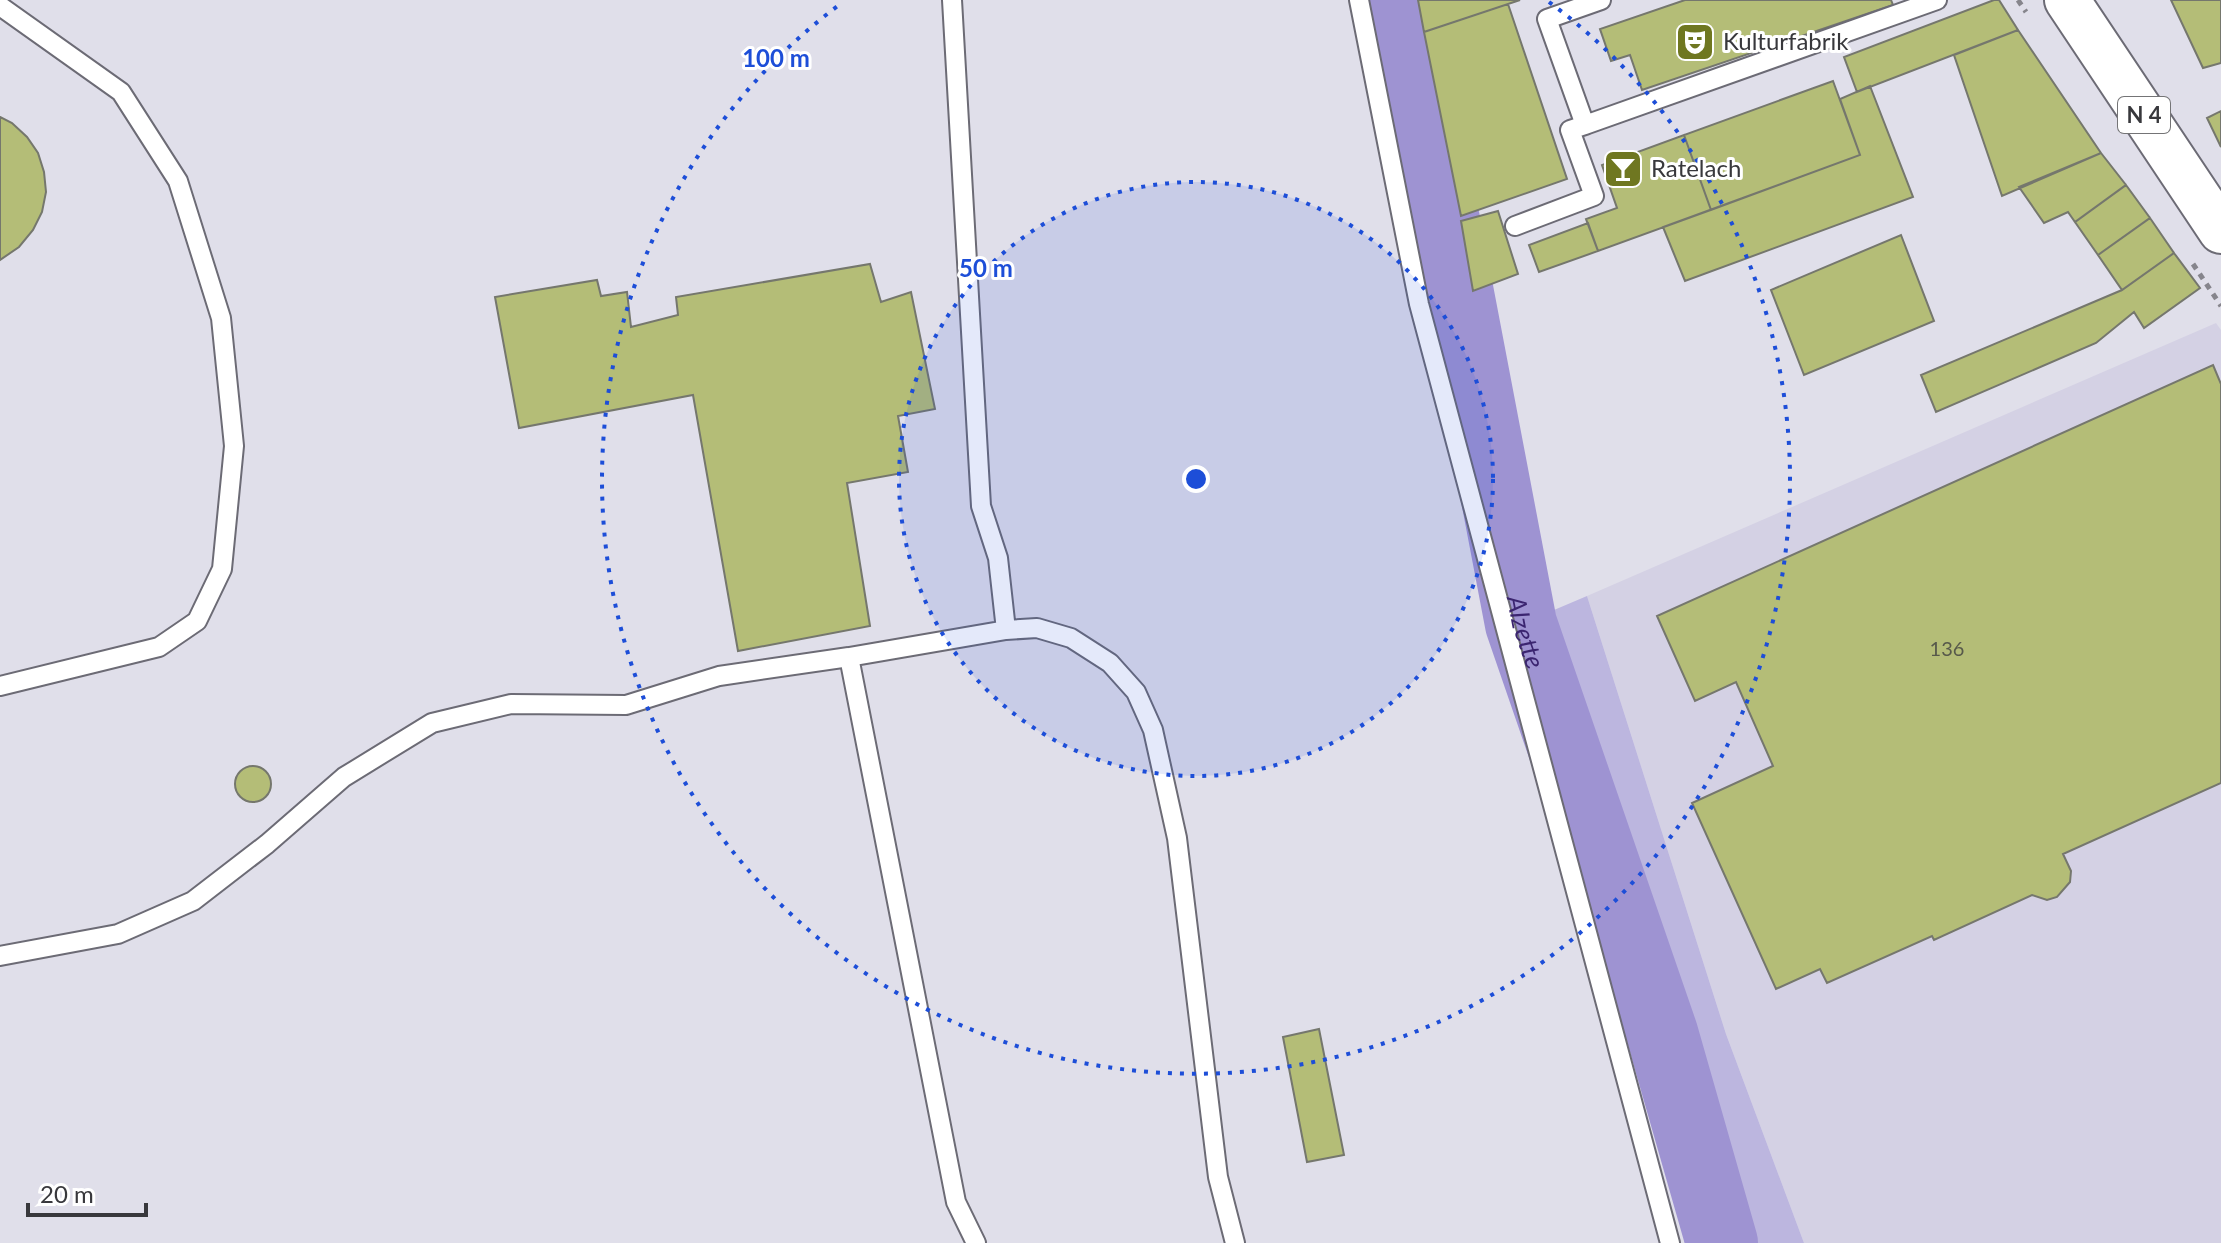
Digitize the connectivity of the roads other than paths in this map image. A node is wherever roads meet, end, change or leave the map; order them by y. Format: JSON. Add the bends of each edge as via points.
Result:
{"nodes":[{"id":1,"x":952,"y":0,"type":"edge"},
{"id":2,"x":1359,"y":0,"type":"edge"},
{"id":3,"x":1601,"y":0,"type":"edge"},
{"id":4,"x":1937,"y":0,"type":"edge"},
{"id":5,"x":2067,"y":0,"type":"edge"},
{"id":6,"x":1913,"y":4,"type":"edge"},
{"id":7,"x":0,"y":6,"type":"edge"},
{"id":8,"x":1585,"y":125,"type":"junction"},
{"id":9,"x":1515,"y":226,"type":"dead end"},
{"id":10,"x":2221,"y":231,"type":"edge"},
{"id":11,"x":1006,"y":630,"type":"junction"},
{"id":12,"x":849,"y":657,"type":"junction"},
{"id":13,"x":0,"y":686,"type":"edge"},
{"id":14,"x":0,"y":956,"type":"edge"},
{"id":15,"x":976,"y":1243,"type":"edge"},
{"id":16,"x":1235,"y":1243,"type":"edge"},
{"id":17,"x":1670,"y":1243,"type":"edge"}],
"edges":[{"from":1,"to":11,"type":"lane","via":[[981,506],[998,558]]},
{"from":2,"to":17,"type":"lane","via":[[1419,304]]},
{"from":3,"to":8,"type":"lane","via":[[1547,19]]},
{"from":4,"to":6,"type":"lane"},
{"from":5,"to":10,"type":"main road","number":"N 4"},
{"from":6,"to":8,"type":"lane"},
{"from":7,"to":13,"type":"lane","via":[[121,92],[178,181],[221,318],[234,446],[222,569],[197,621],[159,647]]},
{"from":8,"to":9,"type":"lane","via":[[1570,130],[1594,196]]},
{"from":11,"to":12,"type":"lane"},
{"from":11,"to":16,"type":"lane","via":[[1037,628],[1071,638],[1110,663],[1136,692],[1153,730],[1177,838],[1218,1177]]},
{"from":12,"to":14,"type":"lane","via":[[719,676],[626,705],[511,704],[432,723],[344,777],[193,901],[118,934]]},
{"from":12,"to":15,"type":"lane","via":[[956,1202]]}]}
